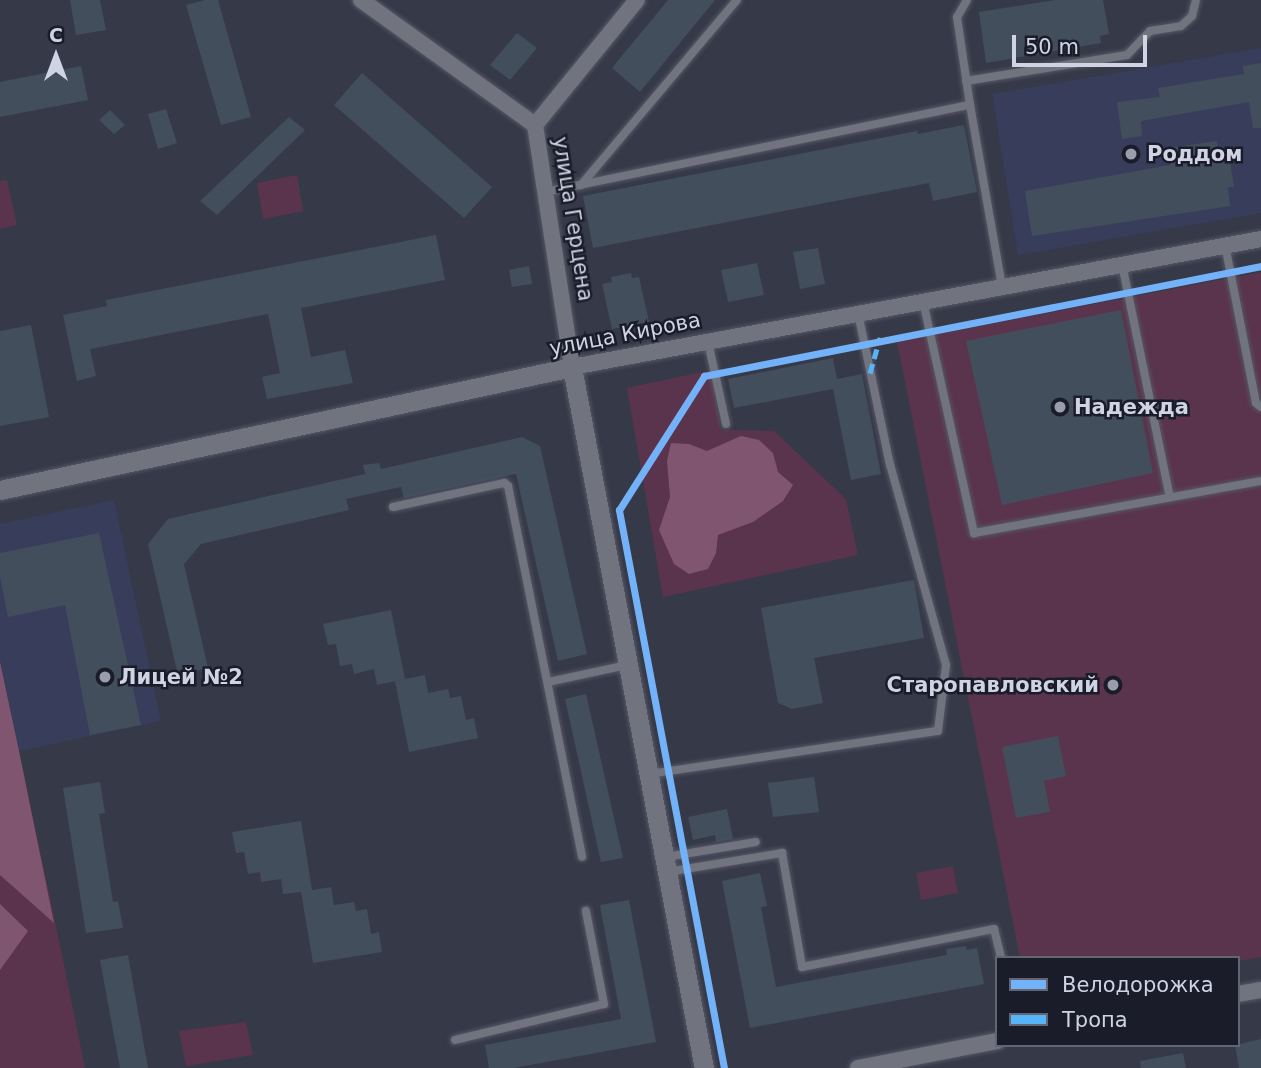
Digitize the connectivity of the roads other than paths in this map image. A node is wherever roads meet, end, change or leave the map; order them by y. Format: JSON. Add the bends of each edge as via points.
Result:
{"nodes":[{"id":1,"x":361,"y":0,"type":"edge"},
{"id":2,"x":637,"y":0,"type":"edge"},
{"id":3,"x":737,"y":0,"type":"edge"},
{"id":4,"x":967,"y":0,"type":"edge"},
{"id":5,"x":1196,"y":0,"type":"edge"},
{"id":6,"x":967,"y":80,"type":"junction"},
{"id":7,"x":970,"y":105,"type":"junction"},
{"id":8,"x":535,"y":125,"type":"junction"},
{"id":9,"x":581,"y":185,"type":"junction"},
{"id":10,"x":545,"y":192,"type":"junction"},
{"id":11,"x":1261,"y":239,"type":"edge"},
{"id":12,"x":1225,"y":245,"type":"junction"},
{"id":13,"x":1122,"y":264,"type":"junction"},
{"id":14,"x":1002,"y":286,"type":"junction"},
{"id":15,"x":923,"y":301,"type":"junction"},
{"id":16,"x":858,"y":313,"type":"junction"},
{"id":17,"x":708,"y":342,"type":"junction"},
{"id":18,"x":572,"y":367,"type":"junction"},
{"id":19,"x":1261,"y":407,"type":"edge"},
{"id":20,"x":726,"y":424,"type":"dead end"},
{"id":21,"x":1261,"y":481,"type":"edge"},
{"id":22,"x":0,"y":490,"type":"edge"},
{"id":23,"x":1170,"y":497,"type":"junction"},
{"id":24,"x":393,"y":507,"type":"dead end"},
{"id":25,"x":628,"y":665,"type":"junction"},
{"id":26,"x":548,"y":682,"type":"junction"},
{"id":27,"x":649,"y":774,"type":"junction"},
{"id":28,"x":756,"y":842,"type":"dead end"},
{"id":29,"x":582,"y":857,"type":"dead end"},
{"id":30,"x":666,"y":865,"type":"junction"},
{"id":31,"x":586,"y":911,"type":"dead end"},
{"id":32,"x":1001,"y":956,"type":"edge"},
{"id":33,"x":1261,"y":990,"type":"edge"},
{"id":34,"x":1240,"y":994,"type":"edge"},
{"id":35,"x":455,"y":1040,"type":"dead end"},
{"id":36,"x":995,"y":1041,"type":"edge"},
{"id":37,"x":704,"y":1068,"type":"edge"},
{"id":38,"x":858,"y":1068,"type":"edge"}],
"edges":[{"from":1,"to":8,"type":"street","name":"улица Герцена"},
{"from":2,"to":8,"type":"street"},
{"from":3,"to":9,"type":"lane"},
{"from":4,"to":6,"type":"lane","via":[[957,17]]},
{"from":5,"to":6,"type":"lane","via":[[1192,16],[1181,26],[1150,31],[1126,55]]},
{"from":6,"to":7,"type":"lane"},
{"from":7,"to":9,"type":"lane"},
{"from":7,"to":14,"type":"lane"},
{"from":8,"to":10,"type":"street","name":"улица Герцена"},
{"from":9,"to":10,"type":"lane"},
{"from":10,"to":18,"type":"street","name":"улица Герцена"},
{"from":11,"to":12,"type":"street","name":"улица Кирова"},
{"from":12,"to":13,"type":"street","name":"улица Кирова"},
{"from":12,"to":19,"type":"lane","via":[[1256,403]]},
{"from":13,"to":14,"type":"street","name":"улица Кирова"},
{"from":13,"to":23,"type":"lane"},
{"from":14,"to":15,"type":"street","name":"улица Кирова"},
{"from":15,"to":16,"type":"street","name":"улица Кирова"},
{"from":15,"to":23,"type":"lane","via":[[974,533]]},
{"from":16,"to":17,"type":"street","name":"улица Кирова"},
{"from":16,"to":27,"type":"lane","via":[[890,465],[946,665],[938,731]]},
{"from":17,"to":18,"type":"street","name":"улица Кирова"},
{"from":17,"to":20,"type":"lane"},
{"from":18,"to":22,"type":"street","name":"улица Кирова"},
{"from":18,"to":25,"type":"street","name":"улица Герцена"},
{"from":21,"to":23,"type":"lane"},
{"from":24,"to":26,"type":"lane","via":[[507,484]]},
{"from":25,"to":26,"type":"lane"},
{"from":25,"to":27,"type":"street","name":"улица Герцена"},
{"from":26,"to":29,"type":"lane"},
{"from":27,"to":30,"type":"street","name":"улица Герцена"},
{"from":28,"to":30,"type":"lane"},
{"from":30,"to":32,"type":"lane","via":[[782,853],[802,967],[995,929]]},
{"from":30,"to":37,"type":"street","name":"улица Герцена"},
{"from":31,"to":35,"type":"lane","via":[[604,1004]]},
{"from":33,"to":34,"type":"street"},
{"from":36,"to":38,"type":"street"}]}
